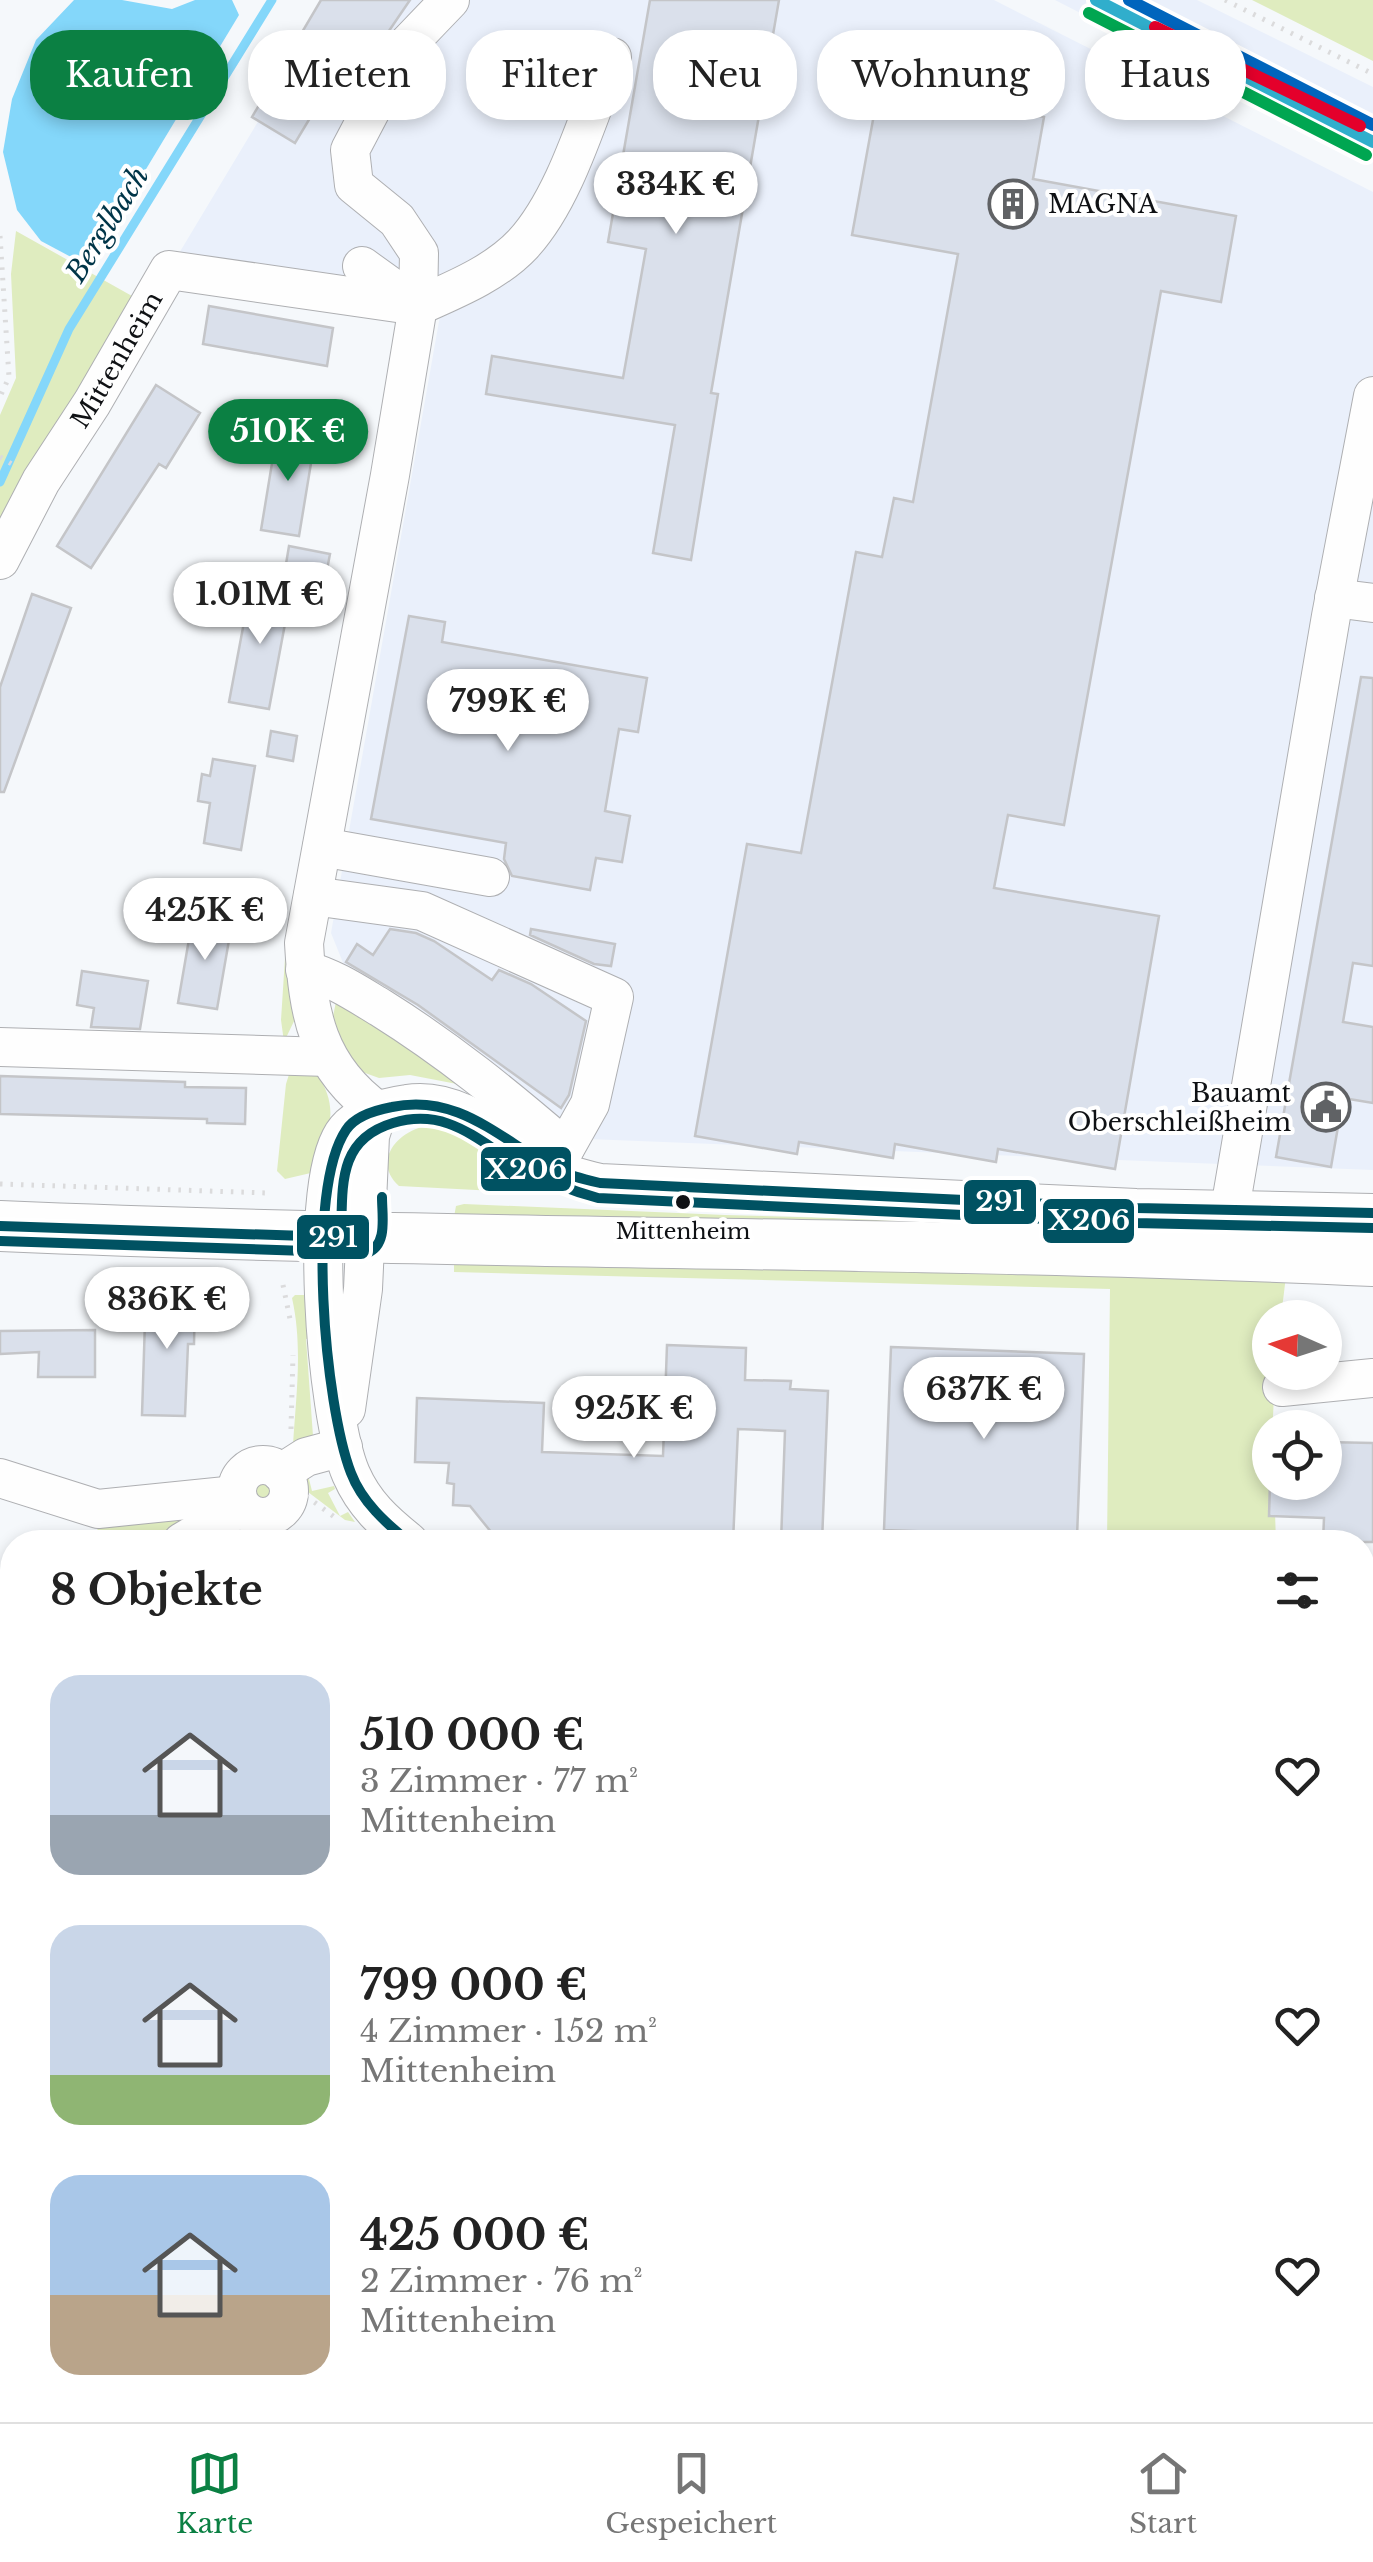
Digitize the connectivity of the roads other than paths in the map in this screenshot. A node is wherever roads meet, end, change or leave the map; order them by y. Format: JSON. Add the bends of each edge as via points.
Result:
{"nodes":[{"id":1,"x":450,"y":0,"type":"edge"},
{"id":2,"x":586,"y":120,"type":"edge"},
{"id":3,"x":362,"y":266,"type":"dead end"},
{"id":4,"x":418,"y":306,"type":"junction"},
{"id":5,"x":1373,"y":396,"type":"edge"},
{"id":6,"x":0,"y":560,"type":"edge"},
{"id":7,"x":1334,"y":598,"type":"junction"},
{"id":8,"x":1373,"y":603,"type":"edge"},
{"id":9,"x":322,"y":847,"type":"junction"},
{"id":10,"x":490,"y":877,"type":"dead end"},
{"id":11,"x":313,"y":896,"type":"junction"},
{"id":12,"x":306,"y":970,"type":"junction"},
{"id":13,"x":0,"y":1048,"type":"edge"},
{"id":14,"x":328,"y":1057,"type":"junction"},
{"id":15,"x":378,"y":1111,"type":"junction"},
{"id":16,"x":560,"y":1158,"type":"junction"},
{"id":17,"x":1230,"y":1210,"type":"junction"},
{"id":18,"x":1373,"y":1212,"type":"edge"},
{"id":19,"x":0,"y":1226,"type":"edge"},
{"id":20,"x":346,"y":1238,"type":"junction"},
{"id":21,"x":1373,"y":1260,"type":"edge"},
{"id":22,"x":1373,"y":1378,"type":"edge"},
{"id":23,"x":1342,"y":1381,"type":"edge"},
{"id":24,"x":342,"y":1441,"type":"junction"},
{"id":25,"x":0,"y":1478,"type":"edge"},
{"id":26,"x":250,"y":1516,"type":"edge"},
{"id":27,"x":90,"y":1526,"type":"edge"},
{"id":28,"x":213,"y":1530,"type":"edge"},
{"id":29,"x":395,"y":1530,"type":"edge"}],
"edges":[{"from":1,"to":4,"type":"street","via":[[403,49],[350,150],[354,185],[397,220],[419,253]]},
{"from":2,"to":4,"type":"street","via":[[556,194],[523,244],[479,277]]},
{"from":3,"to":4,"type":"street"},
{"from":4,"to":6,"type":"street","name":"Mittenheim","via":[[169,270],[40,481]]},
{"from":4,"to":9,"type":"street"},
{"from":5,"to":7,"type":"street"},
{"from":7,"to":8,"type":"street"},
{"from":7,"to":17,"type":"street"},
{"from":9,"to":10,"type":"street"},
{"from":9,"to":11,"type":"street"},
{"from":11,"to":12,"type":"street"},
{"from":11,"to":16,"type":"street","via":[[422,911],[614,997],[590,1104]]},
{"from":12,"to":14,"type":"street","via":[[306,992]]},
{"from":12,"to":16,"type":"street","via":[[421,1032],[487,1081]]},
{"from":13,"to":14,"type":"street"},
{"from":14,"to":15,"type":"street","via":[[343,1081]]},
{"from":15,"to":16,"type":"street","via":[[420,1102],[446,1105]]},
{"from":15,"to":20,"type":"street"},
{"from":16,"to":17,"type":"street","via":[[600,1183]]},
{"from":17,"to":18,"type":"street"},
{"from":19,"to":20,"type":"main road"},
{"from":20,"to":21,"type":"main road"},
{"from":20,"to":24,"type":"street","via":[[363,1289]]},
{"from":22,"to":23,"type":"street"},
{"from":24,"to":26,"type":"street","via":[[282,1472],[257,1465],[245,1471],[238,1482]]},
{"from":24,"to":29,"type":"street","via":[[371,1510]]},
{"from":25,"to":27,"type":"street"},
{"from":26,"to":27,"type":"street"},
{"from":26,"to":28,"type":"street"}]}
